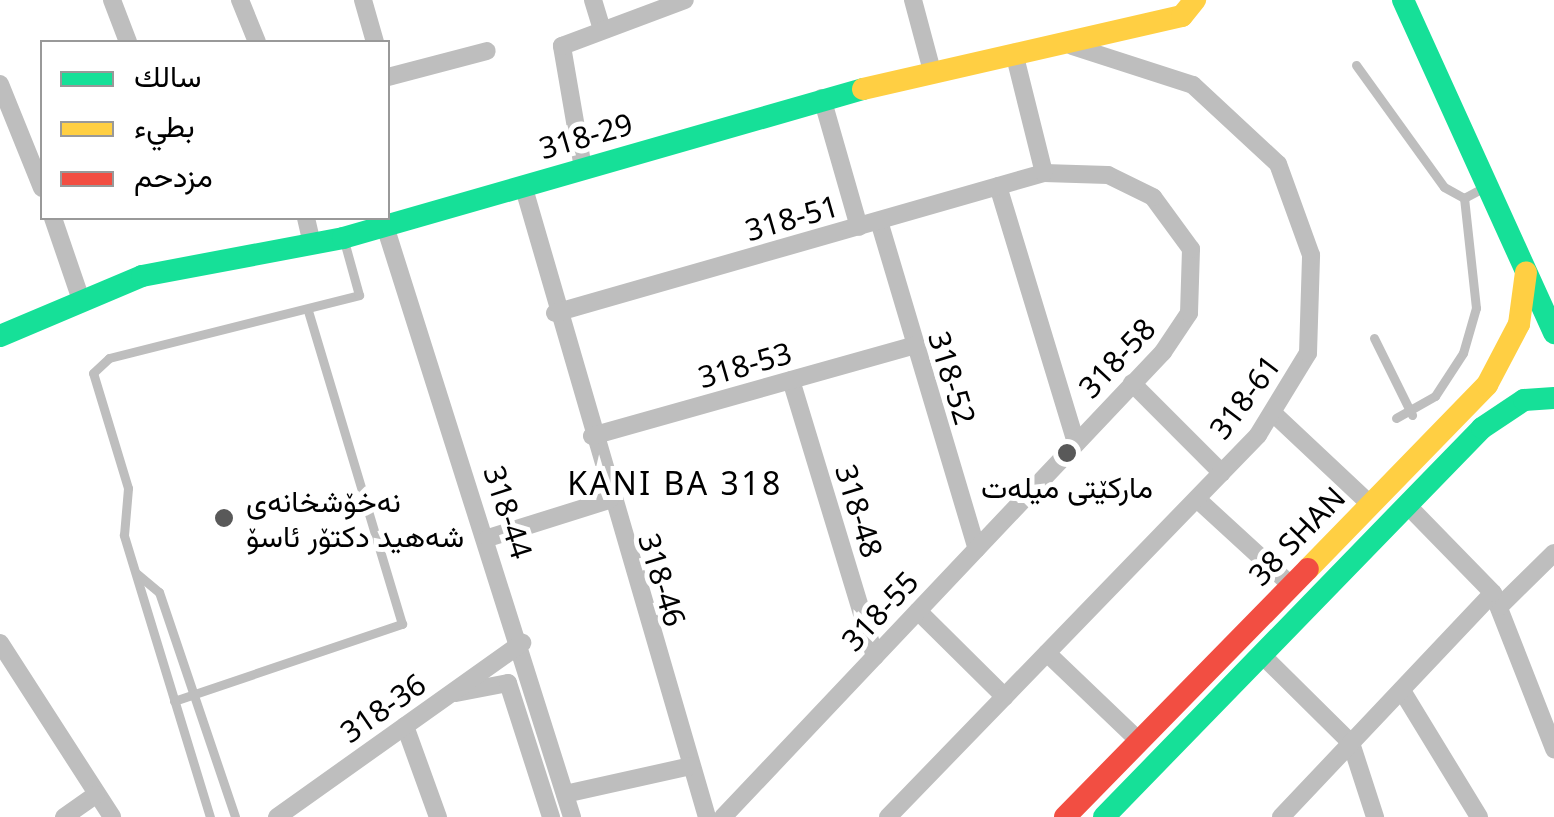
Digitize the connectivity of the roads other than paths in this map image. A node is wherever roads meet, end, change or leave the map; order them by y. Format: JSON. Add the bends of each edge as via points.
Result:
{"nodes":[{"id":1,"x":112,"y":0,"type":"edge"},
{"id":2,"x":240,"y":0,"type":"edge"},
{"id":3,"x":363,"y":0,"type":"edge"},
{"id":4,"x":593,"y":0,"type":"edge"},
{"id":5,"x":685,"y":0,"type":"edge"},
{"id":6,"x":914,"y":0,"type":"edge"},
{"id":7,"x":1402,"y":0,"type":"edge"},
{"id":8,"x":666,"y":3,"type":"edge"},
{"id":9,"x":1194,"y":4,"type":"edge"},
{"id":10,"x":601,"y":26,"type":"junction"},
{"id":11,"x":127,"y":40,"type":"edge"},
{"id":12,"x":256,"y":40,"type":"edge"},
{"id":13,"x":373,"y":40,"type":"edge"},
{"id":14,"x":1024,"y":50,"type":"junction"},
{"id":15,"x":487,"y":51,"type":"dead end"},
{"id":16,"x":1356,"y":65,"type":"dead end"},
{"id":17,"x":932,"y":71,"type":"junction"},
{"id":18,"x":390,"y":75,"type":"edge"},
{"id":19,"x":0,"y":84,"type":"edge"},
{"id":20,"x":822,"y":98,"type":"junction"},
{"id":21,"x":583,"y":168,"type":"junction"},
{"id":22,"x":1044,"y":173,"type":"junction"},
{"id":23,"x":40,"y":175,"type":"edge"},
{"id":24,"x":522,"y":185,"type":"junction"},
{"id":25,"x":998,"y":186,"type":"junction"},
{"id":26,"x":1474,"y":192,"type":"junction"},
{"id":27,"x":54,"y":220,"type":"edge"},
{"id":28,"x":306,"y":220,"type":"edge"},
{"id":29,"x":879,"y":221,"type":"junction"},
{"id":30,"x":386,"y":226,"type":"junction"},
{"id":31,"x":860,"y":227,"type":"junction"},
{"id":32,"x":343,"y":238,"type":"junction"},
{"id":33,"x":312,"y":243,"type":"junction"},
{"id":34,"x":1526,"y":272,"type":"junction"},
{"id":35,"x":80,"y":298,"type":"junction"},
{"id":36,"x":308,"y":310,"type":"junction"},
{"id":37,"x":555,"y":312,"type":"junction"},
{"id":38,"x":1554,"y":333,"type":"edge"},
{"id":39,"x":0,"y":336,"type":"edge"},
{"id":40,"x":1374,"y":338,"type":"dead end"},
{"id":41,"x":913,"y":346,"type":"junction"},
{"id":42,"x":791,"y":380,"type":"junction"},
{"id":43,"x":1132,"y":384,"type":"junction"},
{"id":44,"x":1554,"y":398,"type":"edge"},
{"id":45,"x":1274,"y":414,"type":"junction"},
{"id":46,"x":1412,"y":415,"type":"junction"},
{"id":47,"x":1396,"y":418,"type":"dead end"},
{"id":48,"x":592,"y":436,"type":"junction"},
{"id":49,"x":1076,"y":443,"type":"junction"},
{"id":50,"x":1222,"y":472,"type":"junction"},
{"id":51,"x":1197,"y":498,"type":"junction"},
{"id":52,"x":609,"y":500,"type":"junction"},
{"id":53,"x":1370,"y":504,"type":"junction"},
{"id":54,"x":1407,"y":505,"type":"junction"},
{"id":55,"x":488,"y":538,"type":"junction"},
{"id":56,"x":977,"y":549,"type":"junction"},
{"id":57,"x":1554,"y":553,"type":"edge"},
{"id":58,"x":135,"y":571,"type":"junction"},
{"id":59,"x":1291,"y":585,"type":"junction"},
{"id":60,"x":1496,"y":600,"type":"junction"},
{"id":61,"x":918,"y":611,"type":"junction"},
{"id":62,"x":0,"y":643,"type":"edge"},
{"id":63,"x":522,"y":643,"type":"junction"},
{"id":64,"x":1047,"y":653,"type":"junction"},
{"id":65,"x":1262,"y":655,"type":"junction"},
{"id":66,"x":875,"y":657,"type":"junction"},
{"id":67,"x":194,"y":693,"type":"junction"},
{"id":68,"x":451,"y":694,"type":"junction"},
{"id":69,"x":1404,"y":694,"type":"junction"},
{"id":70,"x":1005,"y":697,"type":"junction"},
{"id":71,"x":174,"y":700,"type":"junction"},
{"id":72,"x":405,"y":726,"type":"junction"},
{"id":73,"x":1140,"y":741,"type":"junction"},
{"id":74,"x":1351,"y":744,"type":"junction"},
{"id":75,"x":1554,"y":750,"type":"edge"},
{"id":76,"x":692,"y":766,"type":"junction"},
{"id":77,"x":565,"y":794,"type":"junction"},
{"id":78,"x":96,"y":795,"type":"junction"},
{"id":79,"x":1125,"y":808,"type":"edge"},
{"id":80,"x":64,"y":817,"type":"edge"},
{"id":81,"x":112,"y":817,"type":"edge"},
{"id":82,"x":210,"y":817,"type":"edge"},
{"id":83,"x":235,"y":817,"type":"edge"},
{"id":84,"x":277,"y":817,"type":"edge"},
{"id":85,"x":438,"y":817,"type":"edge"},
{"id":86,"x":551,"y":817,"type":"edge"},
{"id":87,"x":572,"y":817,"type":"edge"},
{"id":88,"x":707,"y":817,"type":"edge"},
{"id":89,"x":723,"y":817,"type":"edge"},
{"id":90,"x":888,"y":817,"type":"edge"},
{"id":91,"x":1066,"y":817,"type":"edge"},
{"id":92,"x":1104,"y":817,"type":"edge"},
{"id":93,"x":1281,"y":817,"type":"edge"},
{"id":94,"x":1374,"y":817,"type":"edge"},
{"id":95,"x":1479,"y":817,"type":"edge"}],
"edges":[{"from":1,"to":11,"type":"street"},
{"from":2,"to":12,"type":"street"},
{"from":3,"to":13,"type":"street"},
{"from":4,"to":10,"type":"street"},
{"from":5,"to":8,"type":"street"},
{"from":6,"to":17,"type":"street"},
{"from":7,"to":26,"type":"street"},
{"from":8,"to":10,"type":"street"},
{"from":9,"to":14,"type":"street","name":"318-29"},
{"from":10,"to":21,"type":"street","via":[[562,46]]},
{"from":14,"to":17,"type":"street","name":"318-29"},
{"from":14,"to":22,"type":"street"},
{"from":14,"to":45,"type":"street","name":"318-61","via":[[1082,46],[1176,76],[1222,106],[1278,164],[1304,215],[1314,309],[1302,372]]},
{"from":15,"to":18,"type":"street"},
{"from":16,"to":26,"type":"lane","via":[[1444,187]]},
{"from":17,"to":20,"type":"street","name":"318-29"},
{"from":19,"to":23,"type":"street"},
{"from":20,"to":21,"type":"street","name":"318-29"},
{"from":20,"to":31,"type":"street"},
{"from":21,"to":24,"type":"street","name":"318-29"},
{"from":22,"to":25,"type":"street","name":"318-51"},
{"from":22,"to":43,"type":"street","name":"318-58","via":[[1077,170],[1138,188],[1172,216],[1191,249],[1189,313]]},
{"from":24,"to":30,"type":"street","name":"318-29"},
{"from":24,"to":37,"type":"street","name":"318-46"},
{"from":25,"to":29,"type":"street","name":"318-51"},
{"from":25,"to":49,"type":"street"},
{"from":26,"to":34,"type":"street"},
{"from":26,"to":46,"type":"lane","via":[[1476,308],[1463,353]]},
{"from":27,"to":35,"type":"street"},
{"from":28,"to":33,"type":"street"},
{"from":29,"to":31,"type":"street","name":"318-51"},
{"from":29,"to":41,"type":"street","name":"318-52"},
{"from":30,"to":32,"type":"street","name":"318-29"},
{"from":30,"to":55,"type":"street","name":"318-44"},
{"from":31,"to":37,"type":"street","name":"318-51"},
{"from":32,"to":33,"type":"street","name":"318-29"},
{"from":32,"to":36,"type":"lane","via":[[360,294]]},
{"from":33,"to":35,"type":"street","name":"318-29","via":[[176,268]]},
{"from":34,"to":38,"type":"street"},
{"from":34,"to":53,"type":"street","name":"38 SHAN","via":[[1519,324],[1498,369]]},
{"from":35,"to":39,"type":"street","name":"318-29"},
{"from":36,"to":58,"type":"lane","via":[[96,368],[128,488],[124,535]]},
{"from":36,"to":67,"type":"lane","via":[[402,624]]},
{"from":37,"to":48,"type":"street","name":"318-46"},
{"from":40,"to":46,"type":"lane"},
{"from":41,"to":42,"type":"street","name":"318-53"},
{"from":41,"to":56,"type":"street","name":"318-52"},
{"from":42,"to":48,"type":"street","name":"318-53"},
{"from":42,"to":66,"type":"street","name":"318-48"},
{"from":43,"to":49,"type":"street","name":"318-58"},
{"from":43,"to":50,"type":"street"},
{"from":44,"to":54,"type":"street","name":"38 SHAN","via":[[1500,413]]},
{"from":45,"to":50,"type":"street","name":"318-61"},
{"from":45,"to":53,"type":"street"},
{"from":46,"to":47,"type":"lane"},
{"from":48,"to":52,"type":"street","name":"318-46"},
{"from":49,"to":56,"type":"street","name":"318-55"},
{"from":50,"to":51,"type":"street","name":"318-61"},
{"from":51,"to":59,"type":"street"},
{"from":51,"to":64,"type":"street","name":"318-61"},
{"from":52,"to":55,"type":"street"},
{"from":52,"to":76,"type":"street","name":"318-46"},
{"from":53,"to":59,"type":"street","name":"38 SHAN"},
{"from":54,"to":60,"type":"street"},
{"from":54,"to":65,"type":"street","name":"38 SHAN"},
{"from":55,"to":63,"type":"street","name":"318-44"},
{"from":56,"to":61,"type":"street","name":"318-55"},
{"from":57,"to":60,"type":"street"},
{"from":58,"to":67,"type":"lane","via":[[159,592]]},
{"from":58,"to":71,"type":"lane"},
{"from":59,"to":73,"type":"street","name":"38 SHAN"},
{"from":60,"to":69,"type":"street"},
{"from":60,"to":75,"type":"street"},
{"from":61,"to":66,"type":"street","name":"318-55"},
{"from":61,"to":70,"type":"street"},
{"from":62,"to":78,"type":"street"},
{"from":63,"to":68,"type":"street","name":"318-36"},
{"from":63,"to":77,"type":"street","name":"318-44"},
{"from":64,"to":70,"type":"street","name":"318-61"},
{"from":64,"to":73,"type":"street"},
{"from":65,"to":74,"type":"street"},
{"from":65,"to":79,"type":"street","name":"38 SHAN"},
{"from":66,"to":89,"type":"street","name":"318-55"},
{"from":67,"to":71,"type":"lane"},
{"from":67,"to":83,"type":"lane"},
{"from":68,"to":72,"type":"street","name":"318-36"},
{"from":68,"to":86,"type":"street","via":[[508,682]]},
{"from":69,"to":74,"type":"street"},
{"from":69,"to":95,"type":"street"},
{"from":70,"to":90,"type":"street","name":"318-61"},
{"from":71,"to":82,"type":"lane"},
{"from":72,"to":84,"type":"street","name":"318-36"},
{"from":72,"to":85,"type":"street"},
{"from":73,"to":91,"type":"street","name":"38 SHAN"},
{"from":74,"to":93,"type":"street"},
{"from":74,"to":94,"type":"street"},
{"from":76,"to":77,"type":"street"},
{"from":76,"to":88,"type":"street","name":"318-46"},
{"from":77,"to":87,"type":"street","name":"318-44"},
{"from":78,"to":80,"type":"street"},
{"from":78,"to":81,"type":"street"},
{"from":79,"to":92,"type":"street","name":"38 SHAN"}]}
